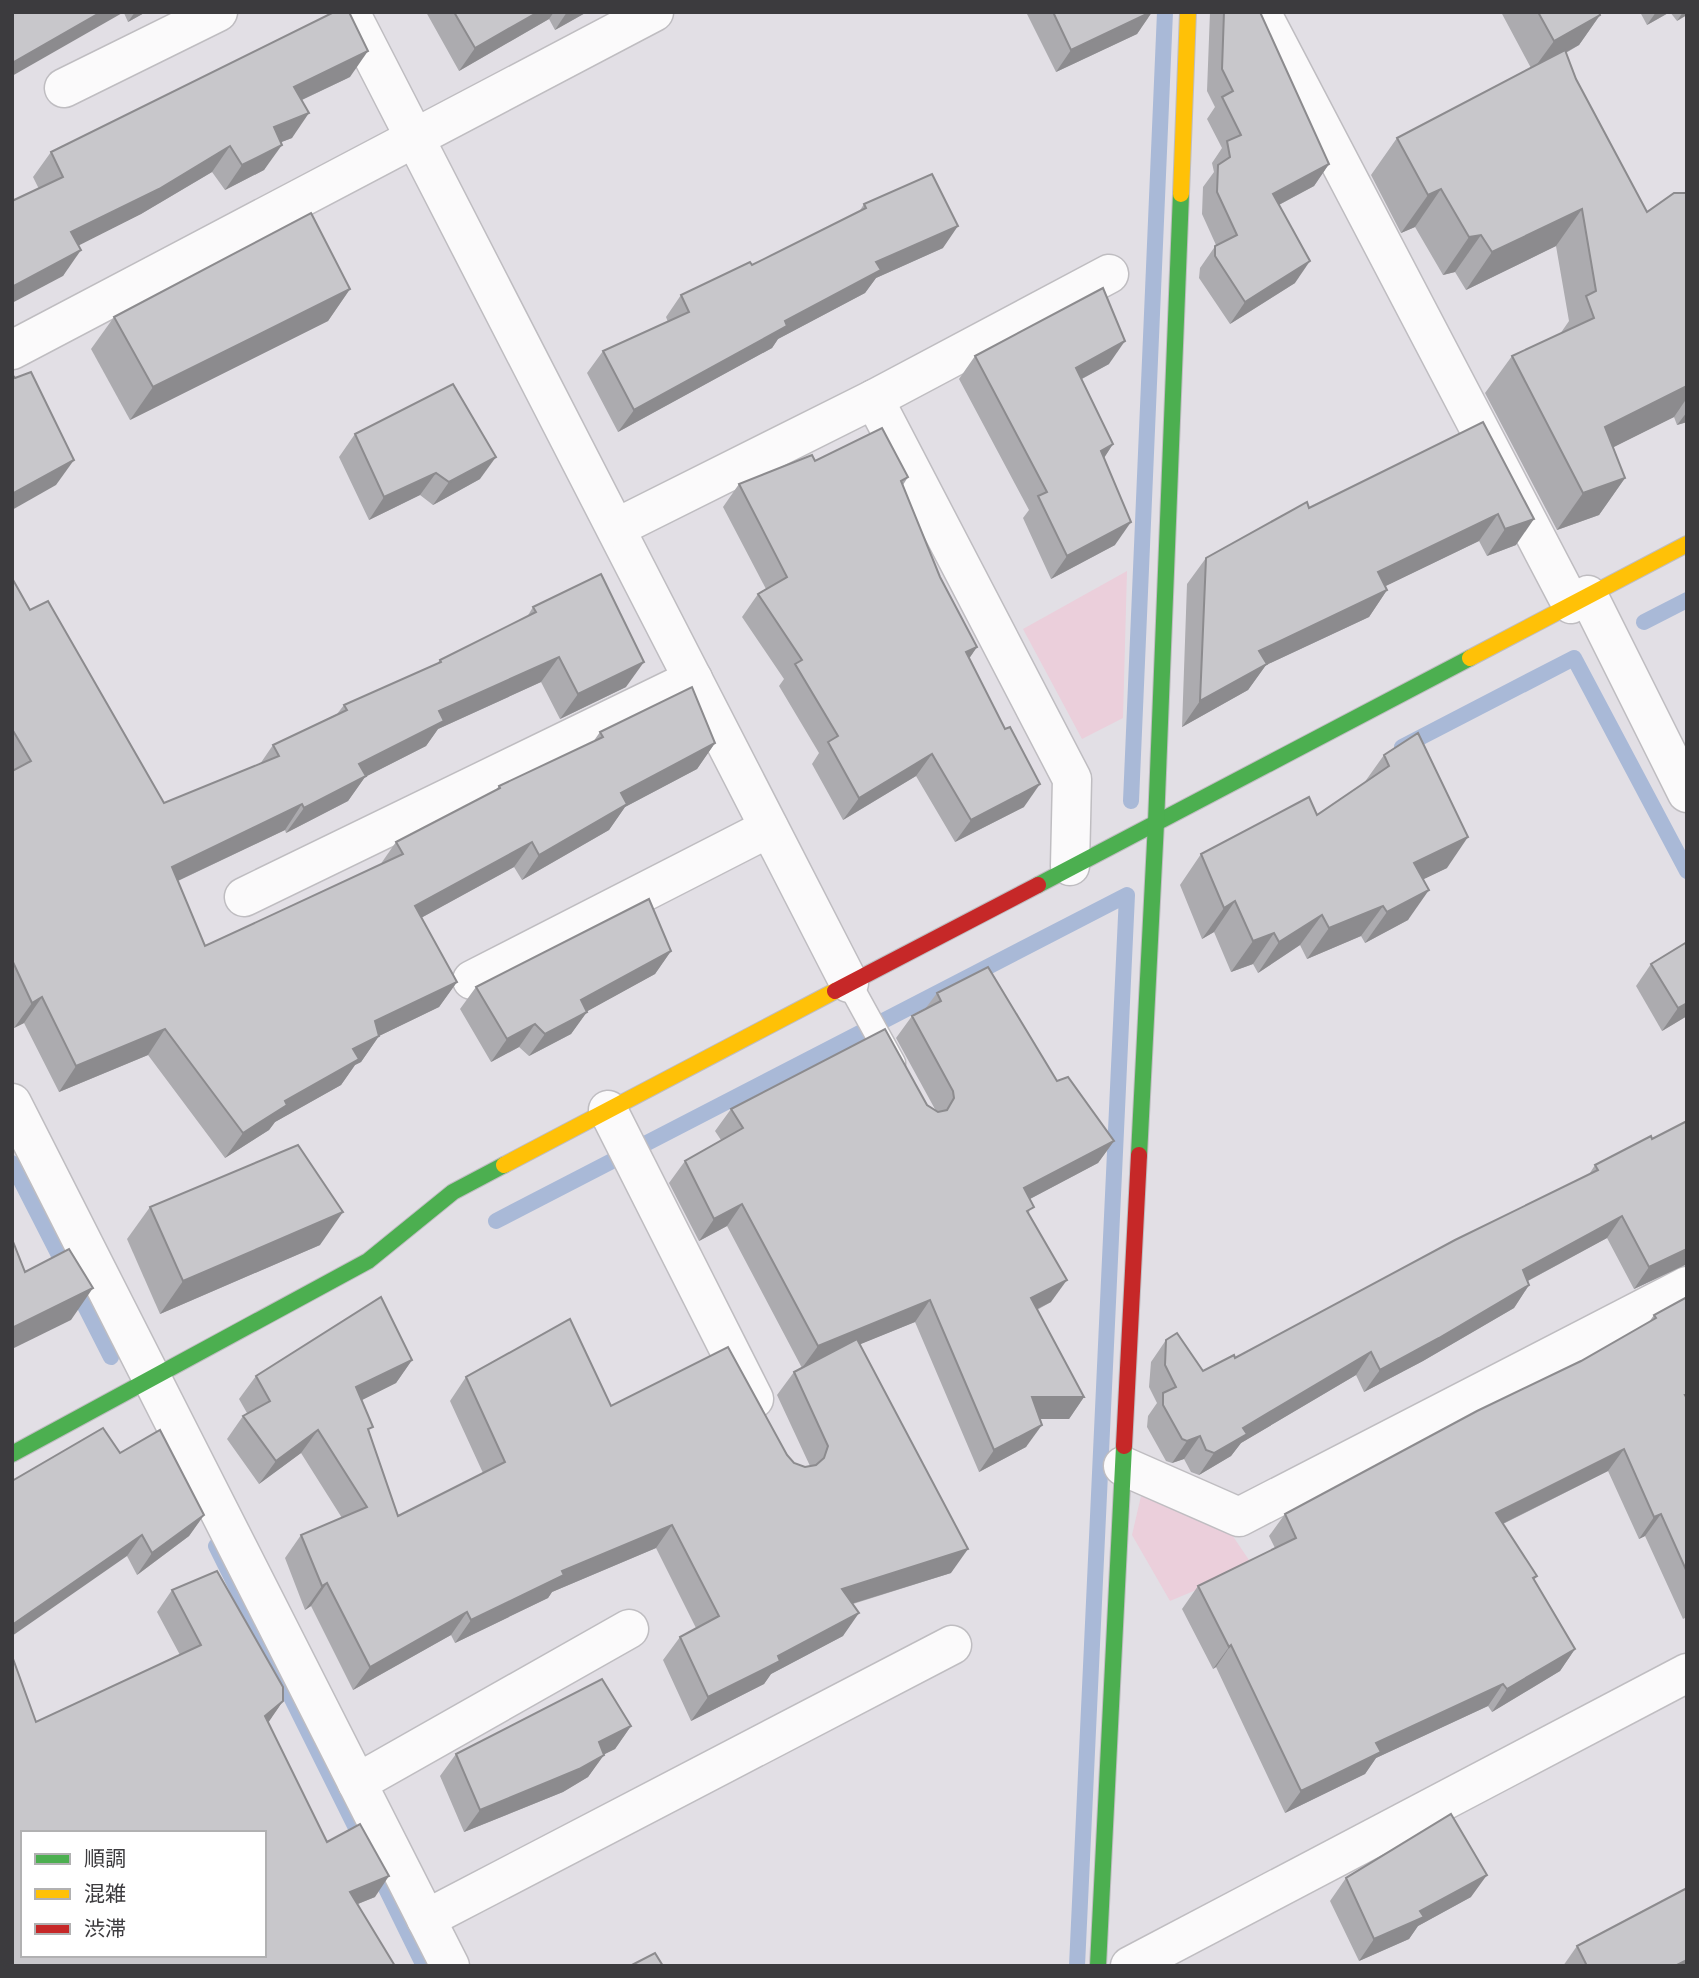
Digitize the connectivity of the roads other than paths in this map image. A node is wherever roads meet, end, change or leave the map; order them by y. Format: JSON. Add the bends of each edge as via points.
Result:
{"nodes":[{"id":1,"x":218,"y":12,"type":"edge"},
{"id":2,"x":350,"y":12,"type":"edge"},
{"id":3,"x":654,"y":12,"type":"edge"},
{"id":4,"x":1188,"y":12,"type":"edge"},
{"id":5,"x":1261,"y":12,"type":"edge"},
{"id":6,"x":64,"y":88,"type":"dead end"},
{"id":7,"x":414,"y":136,"type":"junction"},
{"id":8,"x":1110,"y":274,"type":"dead end"},
{"id":9,"x":12,"y":350,"type":"edge"},
{"id":10,"x":874,"y":399,"type":"junction"},
{"id":11,"x":616,"y":528,"type":"junction"},
{"id":12,"x":1687,"y":544,"type":"edge"},
{"id":13,"x":1579,"y":600,"type":"junction"},
{"id":14,"x":694,"y":679,"type":"junction"},
{"id":15,"x":1682,"y":769,"type":"edge"},
{"id":16,"x":1156,"y":823,"type":"junction"},
{"id":17,"x":769,"y":828,"type":"junction"},
{"id":18,"x":1070,"y":866,"type":"junction"},
{"id":19,"x":244,"y":897,"type":"dead end"},
{"id":20,"x":472,"y":980,"type":"dead end"},
{"id":21,"x":849,"y":984,"type":"junction"},
{"id":22,"x":905,"y":1085,"type":"edge"},
{"id":23,"x":12,"y":1103,"type":"edge"},
{"id":24,"x":607,"y":1111,"type":"junction"},
{"id":25,"x":1687,"y":1286,"type":"edge"},
{"id":26,"x":152,"y":1379,"type":"junction"},
{"id":27,"x":771,"y":1432,"type":"edge"},
{"id":28,"x":12,"y":1454,"type":"edge"},
{"id":29,"x":1123,"y":1466,"type":"junction"},
{"id":30,"x":629,"y":1629,"type":"dead end"},
{"id":31,"x":952,"y":1645,"type":"dead end"},
{"id":32,"x":1687,"y":1673,"type":"edge"},
{"id":33,"x":357,"y":1783,"type":"junction"},
{"id":34,"x":426,"y":1919,"type":"junction"},
{"id":35,"x":450,"y":1966,"type":"edge"},
{"id":36,"x":1098,"y":1966,"type":"edge"},
{"id":37,"x":1129,"y":1966,"type":"edge"}],
"edges":[{"from":1,"to":6,"type":"street"},
{"from":2,"to":7,"type":"street"},
{"from":3,"to":7,"type":"street"},
{"from":4,"to":16,"type":"street"},
{"from":5,"to":13,"type":"street"},
{"from":7,"to":9,"type":"street"},
{"from":7,"to":11,"type":"street"},
{"from":8,"to":10,"type":"street"},
{"from":10,"to":11,"type":"street"},
{"from":10,"to":18,"type":"street","via":[[1072,779]]},
{"from":11,"to":14,"type":"street"},
{"from":12,"to":13,"type":"street"},
{"from":13,"to":15,"type":"street"},
{"from":13,"to":16,"type":"street"},
{"from":14,"to":17,"type":"street"},
{"from":14,"to":19,"type":"street"},
{"from":16,"to":18,"type":"street"},
{"from":16,"to":29,"type":"street"},
{"from":17,"to":20,"type":"street"},
{"from":17,"to":21,"type":"street"},
{"from":18,"to":21,"type":"street"},
{"from":21,"to":22,"type":"lane"},
{"from":21,"to":24,"type":"street"},
{"from":23,"to":26,"type":"street"},
{"from":24,"to":26,"type":"street","via":[[453,1192],[368,1261]]},
{"from":24,"to":27,"type":"street"},
{"from":25,"to":29,"type":"street","via":[[1240,1517]]},
{"from":26,"to":28,"type":"street"},
{"from":26,"to":33,"type":"street"},
{"from":29,"to":36,"type":"street"},
{"from":30,"to":33,"type":"street"},
{"from":31,"to":34,"type":"street"},
{"from":32,"to":37,"type":"street"},
{"from":33,"to":34,"type":"street"},
{"from":34,"to":35,"type":"street"}]}
